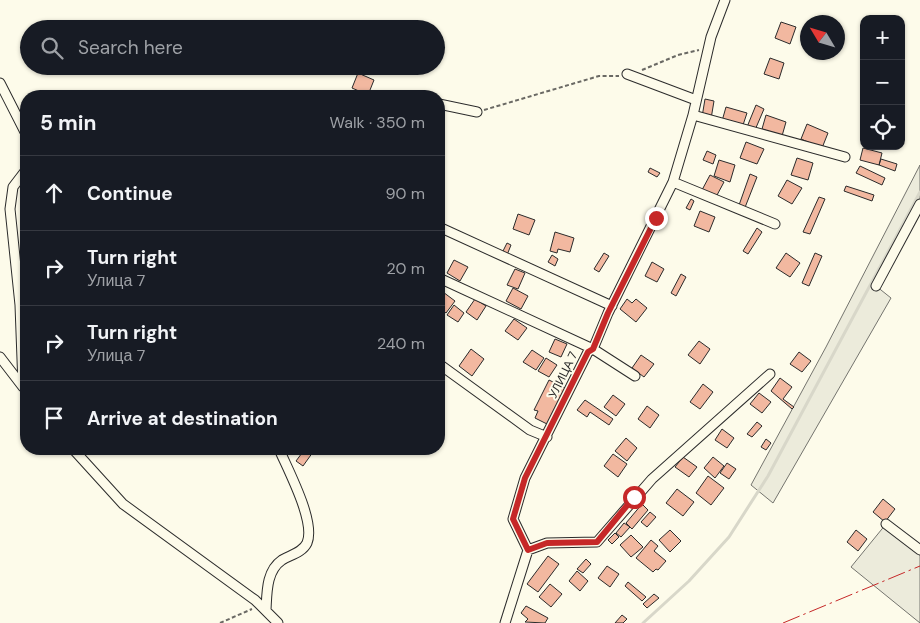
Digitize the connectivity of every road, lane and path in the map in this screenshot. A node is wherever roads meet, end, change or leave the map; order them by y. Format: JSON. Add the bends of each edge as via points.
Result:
{"nodes":[{"id":1,"x":725,"y":0,"type":"edge"},
{"id":2,"x":708,"y":48,"type":"junction"},
{"id":3,"x":627,"y":74,"type":"junction"},
{"id":4,"x":0,"y":83,"type":"edge"},
{"id":5,"x":696,"y":100,"type":"junction"},
{"id":6,"x":445,"y":105,"type":"edge"},
{"id":7,"x":477,"y":112,"type":"joint"},
{"id":8,"x":693,"y":116,"type":"junction"},
{"id":9,"x":20,"y":122,"type":"edge"},
{"id":10,"x":845,"y":157,"type":"dead end"},
{"id":11,"x":20,"y":178,"type":"edge"},
{"id":12,"x":672,"y":182,"type":"junction"},
{"id":13,"x":920,"y":204,"type":"edge"},
{"id":14,"x":775,"y":224,"type":"dead end"},
{"id":15,"x":445,"y":230,"type":"edge"},
{"id":16,"x":445,"y":281,"type":"edge"},
{"id":17,"x":876,"y":286,"type":"dead end"},
{"id":18,"x":20,"y":305,"type":"edge"},
{"id":19,"x":612,"y":306,"type":"junction"},
{"id":20,"x":593,"y":349,"type":"junction"},
{"id":21,"x":0,"y":357,"type":"edge"},
{"id":22,"x":445,"y":368,"type":"edge"},
{"id":23,"x":770,"y":374,"type":"dead end"},
{"id":24,"x":635,"y":376,"type":"dead end"},
{"id":25,"x":20,"y":384,"type":"edge"},
{"id":26,"x":547,"y":437,"type":"junction"},
{"id":27,"x":78,"y":455,"type":"edge"},
{"id":28,"x":281,"y":455,"type":"edge"},
{"id":29,"x":886,"y":524,"type":"dead end"},
{"id":30,"x":528,"y":550,"type":"junction"},
{"id":31,"x":920,"y":550,"type":"edge"},
{"id":32,"x":263,"y":607,"type":"junction"},
{"id":33,"x":220,"y":623,"type":"edge"},
{"id":34,"x":278,"y":623,"type":"edge"},
{"id":35,"x":505,"y":623,"type":"edge"}],
"edges":[{"from":1,"to":2,"type":"street","name":"УЛИЦА 7"},
{"from":2,"to":3,"type":"path","via":[[678,55]]},
{"from":2,"to":5,"type":"street","name":"УЛИЦА 7"},
{"from":3,"to":5,"type":"street"},
{"from":3,"to":7,"type":"path","via":[[623,77],[600,76]]},
{"from":4,"to":9,"type":"street"},
{"from":5,"to":8,"type":"street","name":"УЛИЦА 7"},
{"from":6,"to":7,"type":"street"},
{"from":8,"to":10,"type":"street"},
{"from":8,"to":12,"type":"street","name":"УЛИЦА 7"},
{"from":11,"to":18,"type":"street","via":[[13,187],[10,209]]},
{"from":12,"to":14,"type":"street"},
{"from":12,"to":19,"type":"street","name":"УЛИЦА 7"},
{"from":13,"to":17,"type":"street"},
{"from":15,"to":19,"type":"street"},
{"from":16,"to":20,"type":"street"},
{"from":19,"to":20,"type":"street","name":"УЛИЦА 7"},
{"from":20,"to":24,"type":"street"},
{"from":20,"to":26,"type":"street","name":"УЛИЦА 7","via":[[588,352]]},
{"from":21,"to":25,"type":"street"},
{"from":22,"to":26,"type":"street","via":[[530,430]]},
{"from":23,"to":30,"type":"street","via":[[652,479],[597,542],[547,543]]},
{"from":26,"to":30,"type":"street","name":"УЛИЦА 7","via":[[525,478],[513,519]]},
{"from":27,"to":32,"type":"street","via":[[123,504]]},
{"from":28,"to":32,"type":"street","via":[[305,512],[309,534],[300,551],[280,561],[270,575]]},
{"from":29,"to":31,"type":"street"},
{"from":30,"to":35,"type":"street"},
{"from":32,"to":33,"type":"path"},
{"from":32,"to":34,"type":"street"}]}
